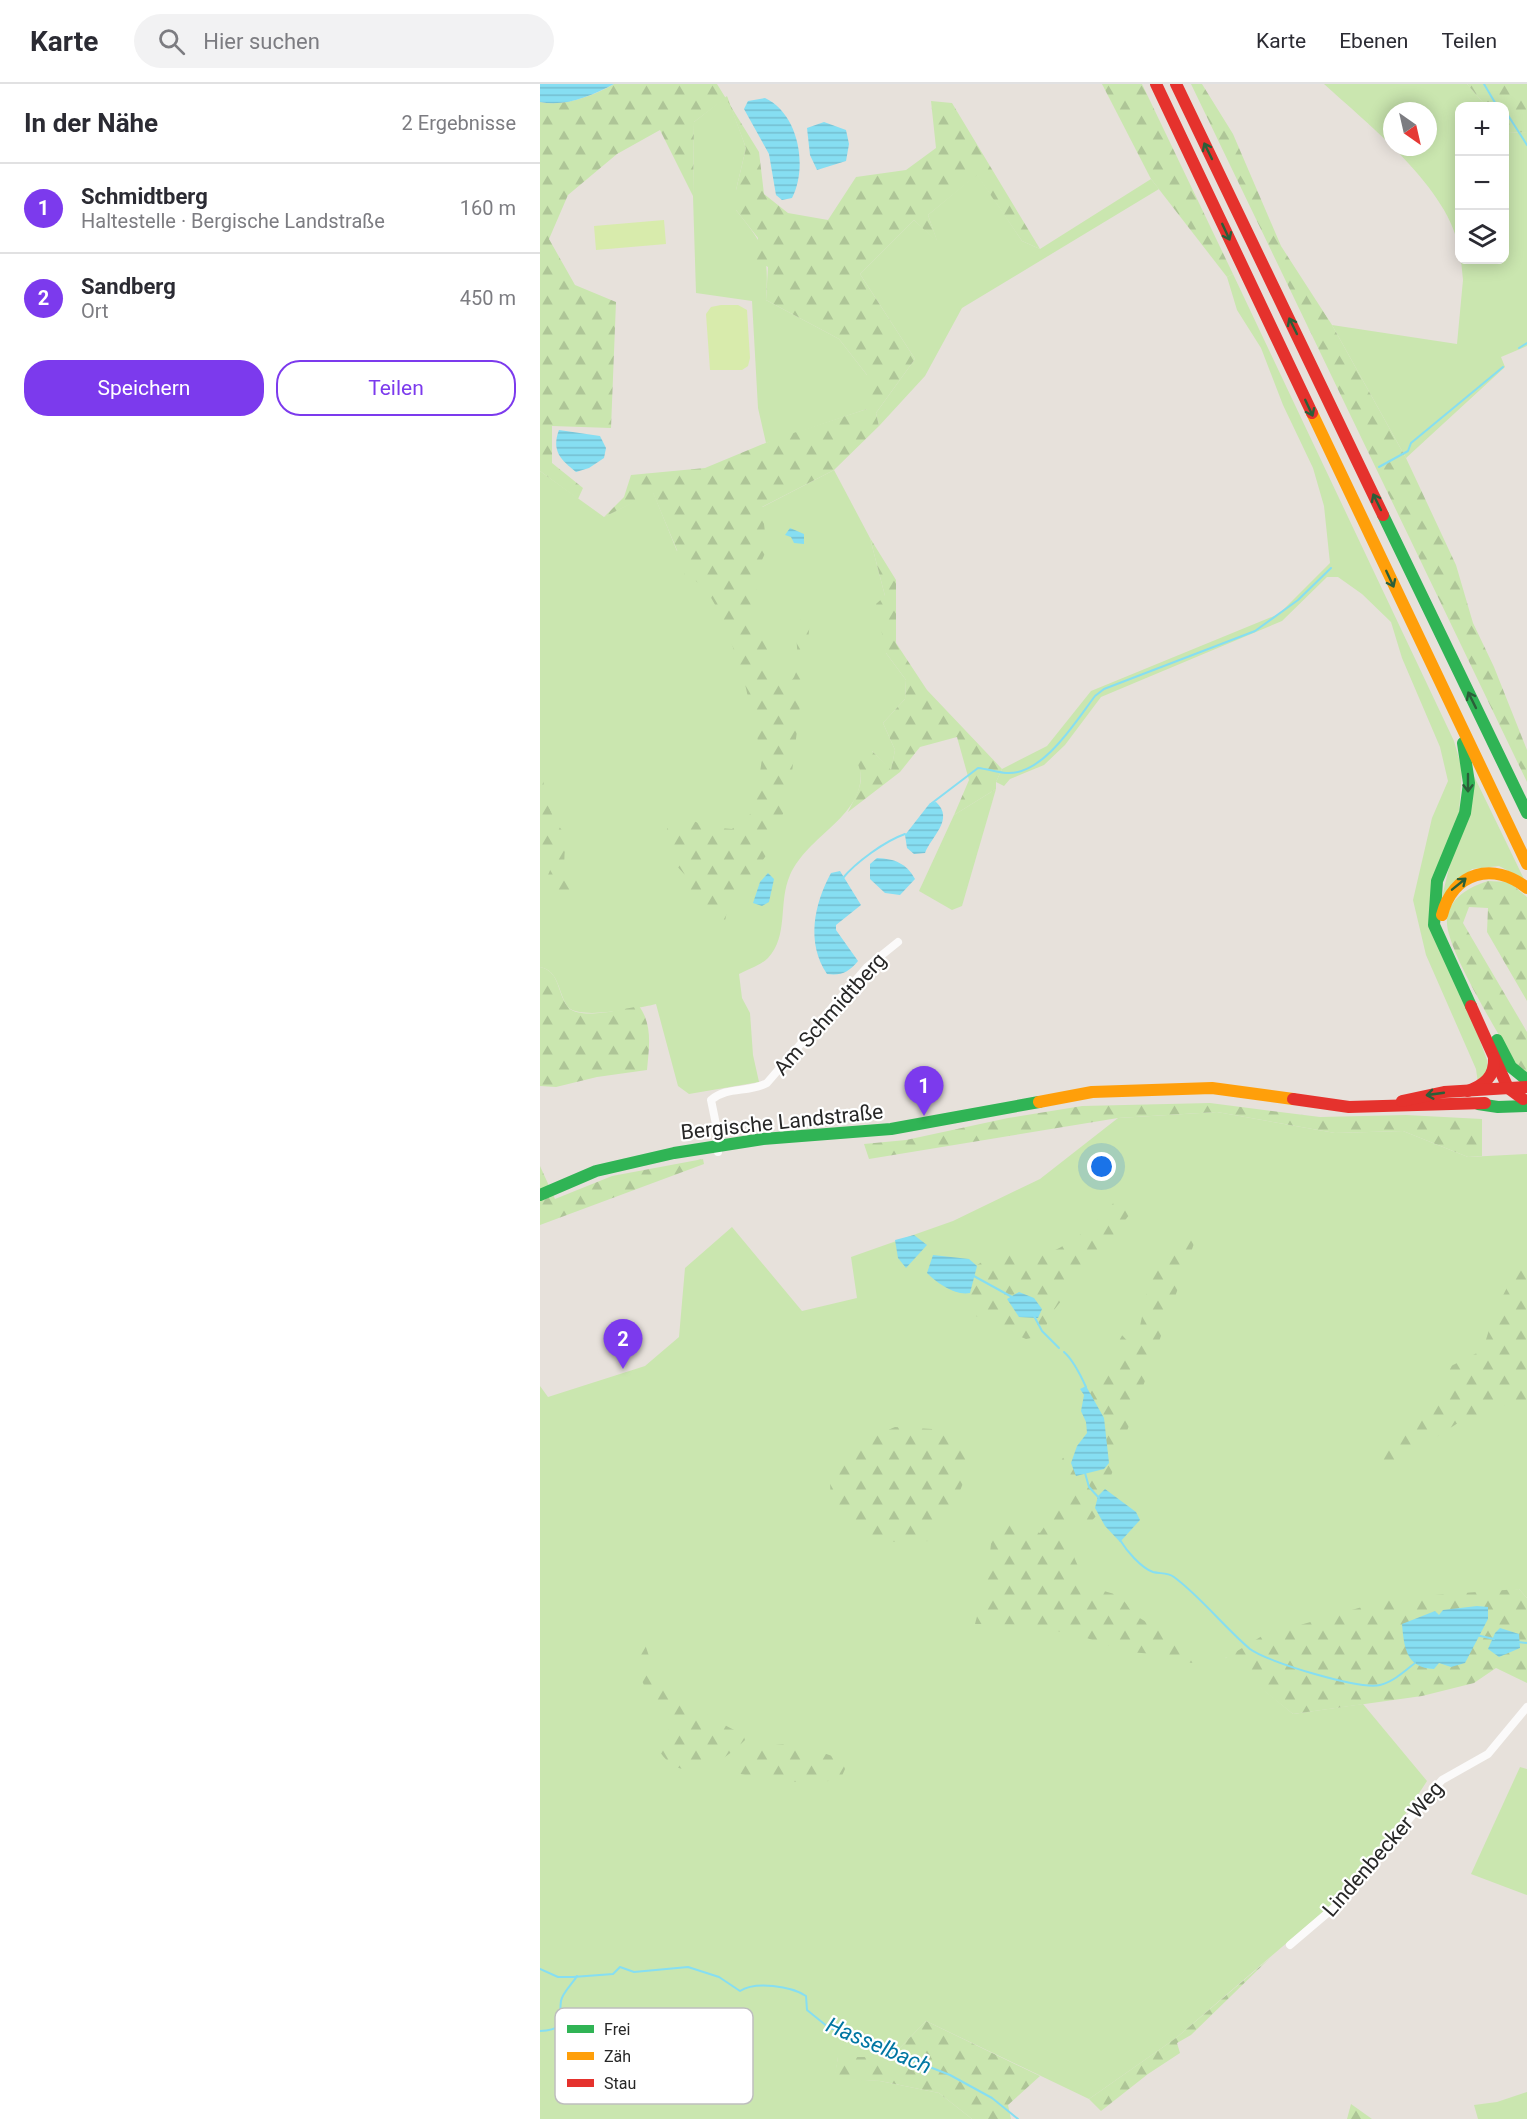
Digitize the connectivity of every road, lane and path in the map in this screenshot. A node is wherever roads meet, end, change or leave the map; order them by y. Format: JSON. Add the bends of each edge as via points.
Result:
{"nodes":[{"id":1,"x":1156,"y":84,"type":"edge"},
{"id":2,"x":1176,"y":84,"type":"edge"},
{"id":3,"x":1460,"y":726,"type":"junction"},
{"id":4,"x":1497,"y":753,"type":"junction"},
{"id":5,"x":1527,"y":795,"type":"edge"},
{"id":6,"x":1527,"y":813,"type":"edge"},
{"id":7,"x":1527,"y":864,"type":"edge"},
{"id":8,"x":1527,"y":888,"type":"edge"},
{"id":9,"x":898,"y":942,"type":"dead end"},
{"id":10,"x":1493,"y":1055,"type":"junction"},
{"id":11,"x":1527,"y":1080,"type":"edge"},
{"id":12,"x":1508,"y":1088,"type":"junction"},
{"id":13,"x":1468,"y":1091,"type":"junction"},
{"id":14,"x":1526,"y":1097,"type":"edge"},
{"id":15,"x":1390,"y":1105,"type":"junction"},
{"id":16,"x":718,"y":1149,"type":"junction"},
{"id":17,"x":540,"y":1195,"type":"edge"},
{"id":18,"x":1527,"y":1707,"type":"edge"},
{"id":19,"x":1290,"y":1945,"type":"dead end"}],
"edges":[{"from":1,"to":3,"type":"main road","one_way":true},
{"from":4,"to":2,"type":"main road","one_way":true},
{"from":3,"to":7,"type":"main road"},
{"from":3,"to":10,"type":"main road","one_way":true,"via":[[1469,783],[1466,813],[1437,881],[1434,925]]},
{"from":4,"to":5,"type":"main road","via":[[1510,761]]},
{"from":4,"to":6,"type":"main road"},
{"from":11,"to":8,"type":"main road","one_way":true,"via":[[1508,1061],[1445,942],[1442,924],[1446,900],[1470,876],[1508,875]]},
{"from":9,"to":16,"type":"street","name":"Am Schmidtberg","via":[[867,967],[767,1083],[748,1090],[721,1092],[711,1100]]},
{"from":10,"to":12,"type":"main road"},
{"from":10,"to":13,"type":"main road","via":[[1495,1067],[1490,1078]]},
{"from":12,"to":13,"type":"main road","name":"Bergische Landstraße"},
{"from":12,"to":14,"type":"main road"},
{"from":13,"to":15,"type":"main road","name":"Bergische Landstraße","one_way":true,"via":[[1426,1095]]},
{"from":14,"to":15,"type":"main road","name":"Bergische Landstraße","via":[[1498,1107]]},
{"from":15,"to":16,"type":"main road","name":"Bergische Landstraße","via":[[1334,1106],[1212,1088],[1110,1090],[879,1131],[763,1139]]},
{"from":16,"to":17,"type":"main road","name":"Bergische Landstraße","via":[[603,1169]]},
{"from":18,"to":19,"type":"street","name":"Lindenbecker Weg","via":[[1488,1754],[1442,1780],[1337,1905]]}]}
